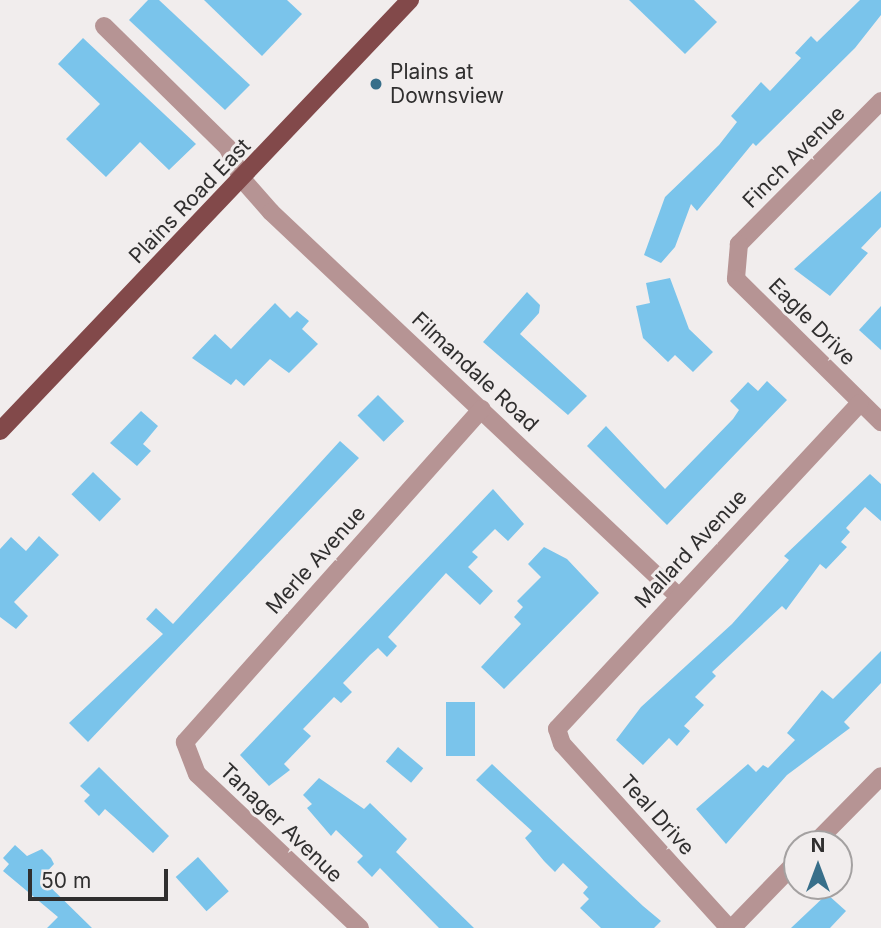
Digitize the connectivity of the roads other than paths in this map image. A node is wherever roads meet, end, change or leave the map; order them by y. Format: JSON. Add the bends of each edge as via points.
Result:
{"nodes":[{"id":1,"x":410,"y":0,"type":"edge"},
{"id":2,"x":104,"y":26,"type":"dead end"},
{"id":3,"x":881,"y":101,"type":"edge"},
{"id":4,"x":242,"y":180,"type":"junction"},
{"id":5,"x":739,"y":244,"type":"joint"},
{"id":6,"x":860,"y":403,"type":"junction"},
{"id":7,"x":482,"y":409,"type":"junction"},
{"id":8,"x":881,"y":422,"type":"edge"},
{"id":9,"x":0,"y":431,"type":"edge"},
{"id":10,"x":678,"y":596,"type":"junction"},
{"id":11,"x":556,"y":729,"type":"joint"},
{"id":12,"x":185,"y":742,"type":"joint"},
{"id":13,"x":881,"y":776,"type":"edge"},
{"id":14,"x":828,"y":830,"type":"edge"},
{"id":15,"x":783,"y":876,"type":"edge"},
{"id":16,"x":360,"y":928,"type":"edge"},
{"id":17,"x":731,"y":928,"type":"edge"}],
"edges":[{"from":1,"to":4,"type":"main road","name":"Plains Road East"},
{"from":2,"to":4,"type":"street","via":[[228,148]]},
{"from":3,"to":5,"type":"street","name":"Finch Avenue"},
{"from":4,"to":7,"type":"street","name":"Filmandale Road"},
{"from":4,"to":9,"type":"main road","name":"Plains Road East"},
{"from":5,"to":6,"type":"street","name":"Eagle Drive","via":[[736,279]]},
{"from":6,"to":8,"type":"street","name":"Eagle Drive"},
{"from":6,"to":10,"type":"street","name":"Mallard Avenue"},
{"from":7,"to":10,"type":"street","name":"Filmandale Road"},
{"from":7,"to":12,"type":"street","name":"Merle Avenue"},
{"from":10,"to":11,"type":"street","name":"Mallard Avenue"},
{"from":11,"to":17,"type":"street","name":"Teal Drive","via":[[562,744]]},
{"from":12,"to":16,"type":"street","name":"Tanager Avenue","via":[[197,774]]},
{"from":13,"to":14,"type":"street"},
{"from":15,"to":17,"type":"street"}]}
